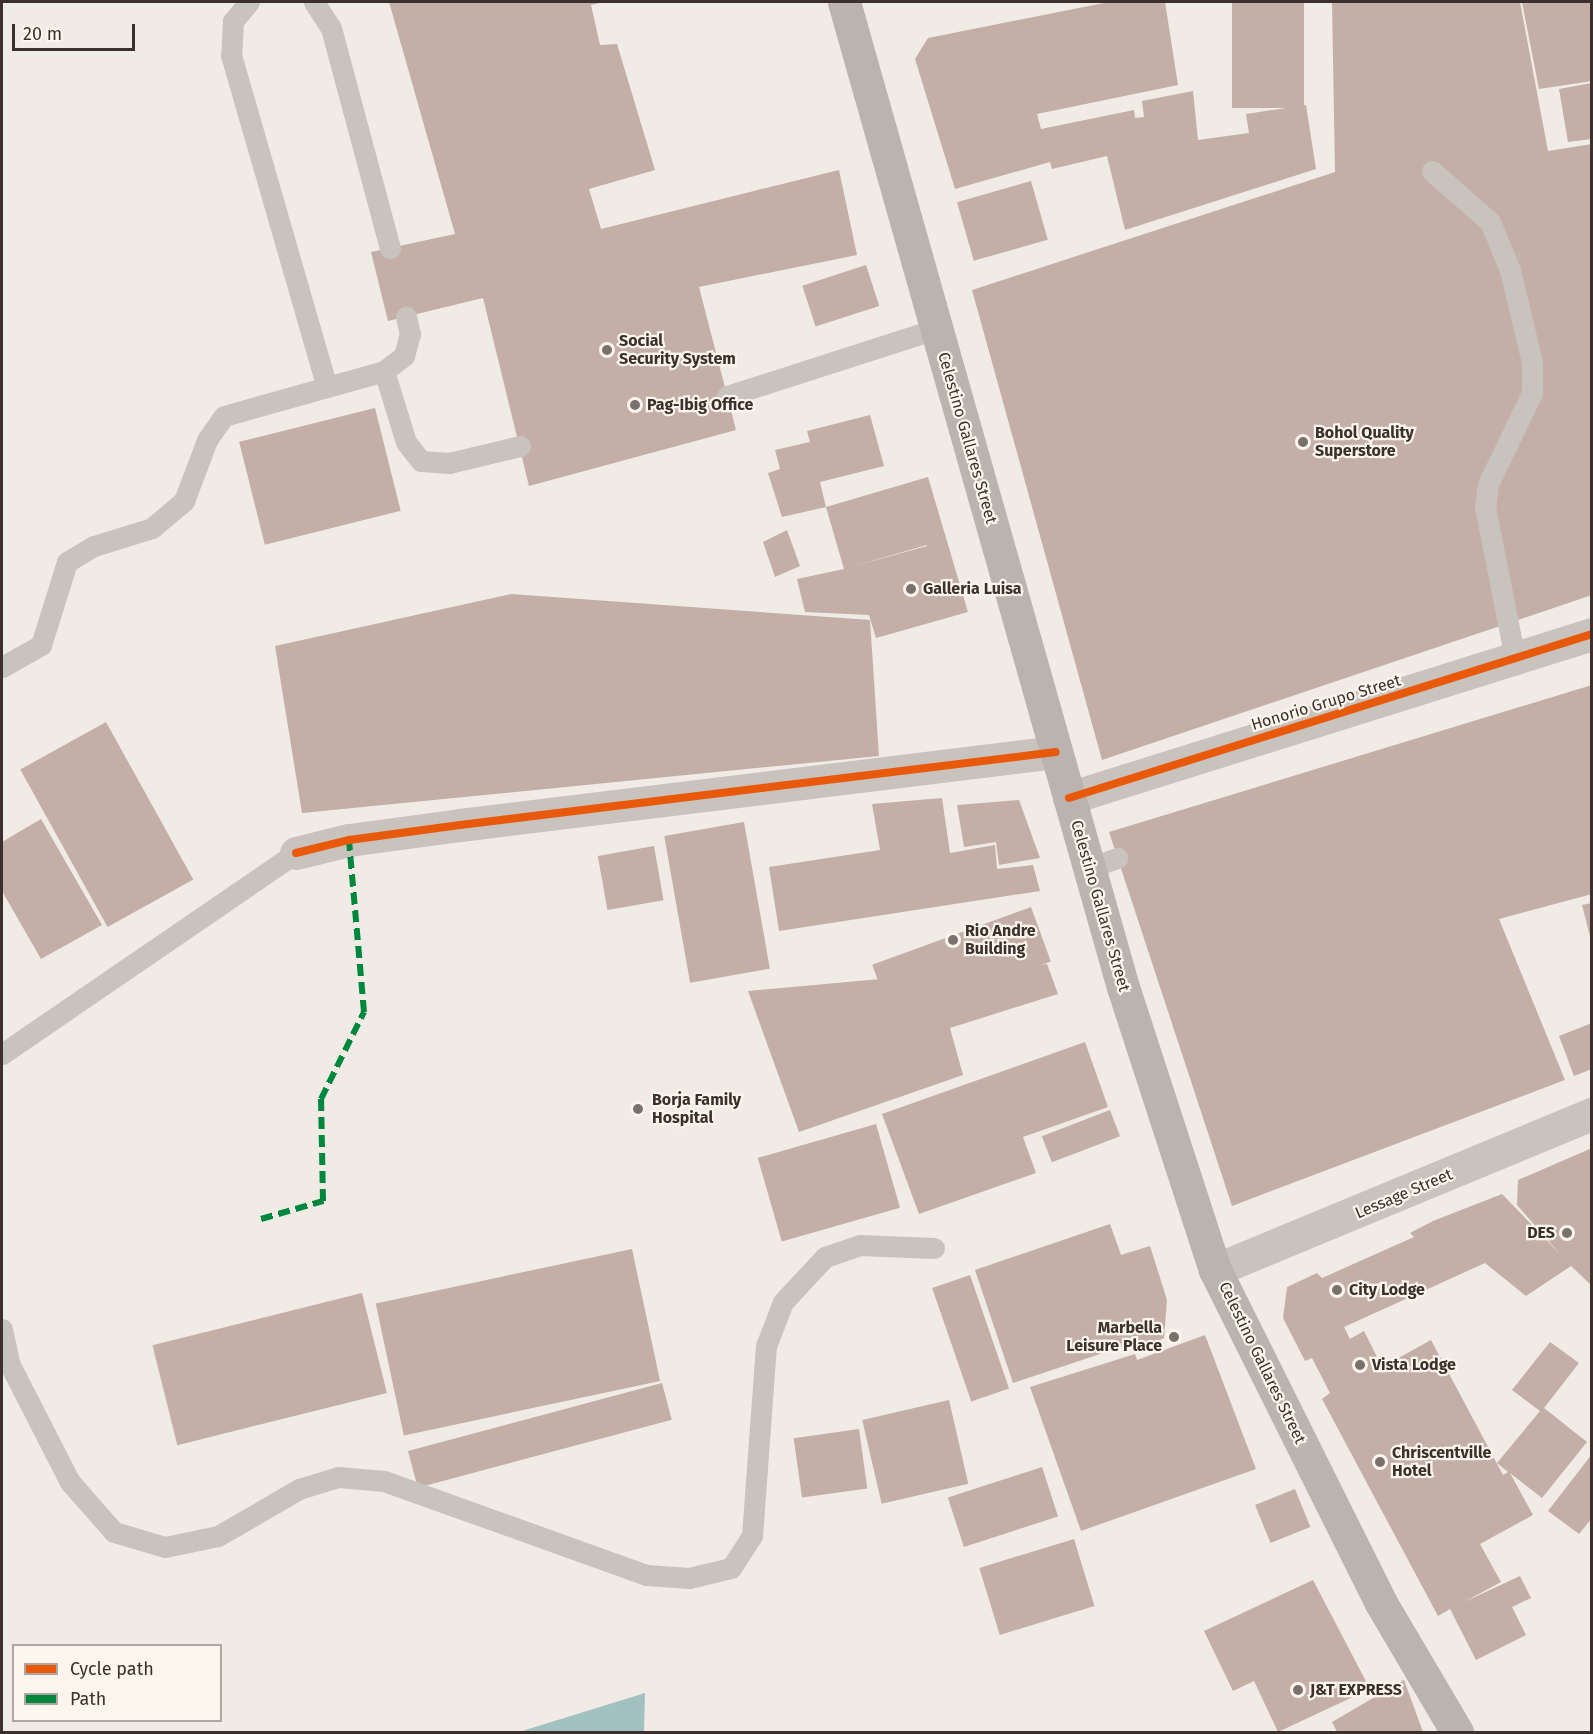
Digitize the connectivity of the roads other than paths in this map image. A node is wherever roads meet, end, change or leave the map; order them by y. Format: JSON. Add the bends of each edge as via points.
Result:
{"nodes":[{"id":1,"x":249,"y":2,"type":"edge"},
{"id":2,"x":314,"y":2,"type":"edge"},
{"id":3,"x":844,"y":2,"type":"edge"},
{"id":4,"x":1432,"y":171,"type":"dead end"},
{"id":5,"x":390,"y":248,"type":"dead end"},
{"id":6,"x":406,"y":316,"type":"dead end"},
{"id":7,"x":936,"y":329,"type":"junction"},
{"id":8,"x":384,"y":371,"type":"junction"},
{"id":9,"x":326,"y":384,"type":"junction"},
{"id":10,"x":727,"y":396,"type":"dead end"},
{"id":11,"x":520,"y":446,"type":"dead end"},
{"id":12,"x":1592,"y":634,"type":"edge"},
{"id":13,"x":1515,"y":658,"type":"junction"},
{"id":14,"x":2,"y":667,"type":"edge"},
{"id":15,"x":1056,"y":752,"type":"junction"},
{"id":16,"x":1069,"y":798,"type":"junction"},
{"id":17,"x":296,"y":853,"type":"joint"},
{"id":18,"x":2,"y":1054,"type":"edge"},
{"id":19,"x":1592,"y":1114,"type":"edge"},
{"id":20,"x":934,"y":1248,"type":"dead end"},
{"id":21,"x":1215,"y":1270,"type":"junction"},
{"id":22,"x":2,"y":1329,"type":"edge"},
{"id":23,"x":1457,"y":1732,"type":"edge"}],
"edges":[{"from":1,"to":9,"type":"lane","via":[[232,21],[231,55]]},
{"from":2,"to":5,"type":"lane","via":[[331,28]]},
{"from":3,"to":7,"type":"main road","name":"Celestino Gallares Street"},
{"from":4,"to":13,"type":"lane","via":[[1490,222],[1509,270],[1532,362],[1532,393],[1488,484],[1485,507]]},
{"from":6,"to":8,"type":"lane","via":[[410,334],[404,356]]},
{"from":7,"to":10,"type":"lane"},
{"from":7,"to":15,"type":"main road","name":"Celestino Gallares Street"},
{"from":8,"to":9,"type":"lane"},
{"from":8,"to":11,"type":"lane","via":[[406,442],[421,461],[449,463]]},
{"from":9,"to":14,"type":"lane","via":[[225,416],[207,440],[184,501],[152,528],[94,546],[67,562],[41,645]]},
{"from":12,"to":13,"type":"street","name":"Honorio Grupo Street"},
{"from":13,"to":16,"type":"street","name":"Honorio Grupo Street"},
{"from":15,"to":16,"type":"main road","name":"Celestino Gallares Street"},
{"from":15,"to":17,"type":"street","via":[[449,826]]},
{"from":16,"to":21,"type":"main road","name":"Celestino Gallares Street","via":[[1105,862],[1123,987]]},
{"from":17,"to":18,"type":"lane"},
{"from":19,"to":21,"type":"street","name":"Lessage Street"},
{"from":20,"to":22,"type":"lane","via":[[860,1245],[825,1257],[783,1302],[766,1346],[752,1536],[731,1568],[689,1578],[647,1575],[384,1481],[349,1478],[299,1489],[218,1536],[165,1547],[114,1532],[70,1482],[9,1363]]},
{"from":21,"to":23,"type":"main road","name":"Celestino Gallares Street","via":[[1381,1603]]}]}
